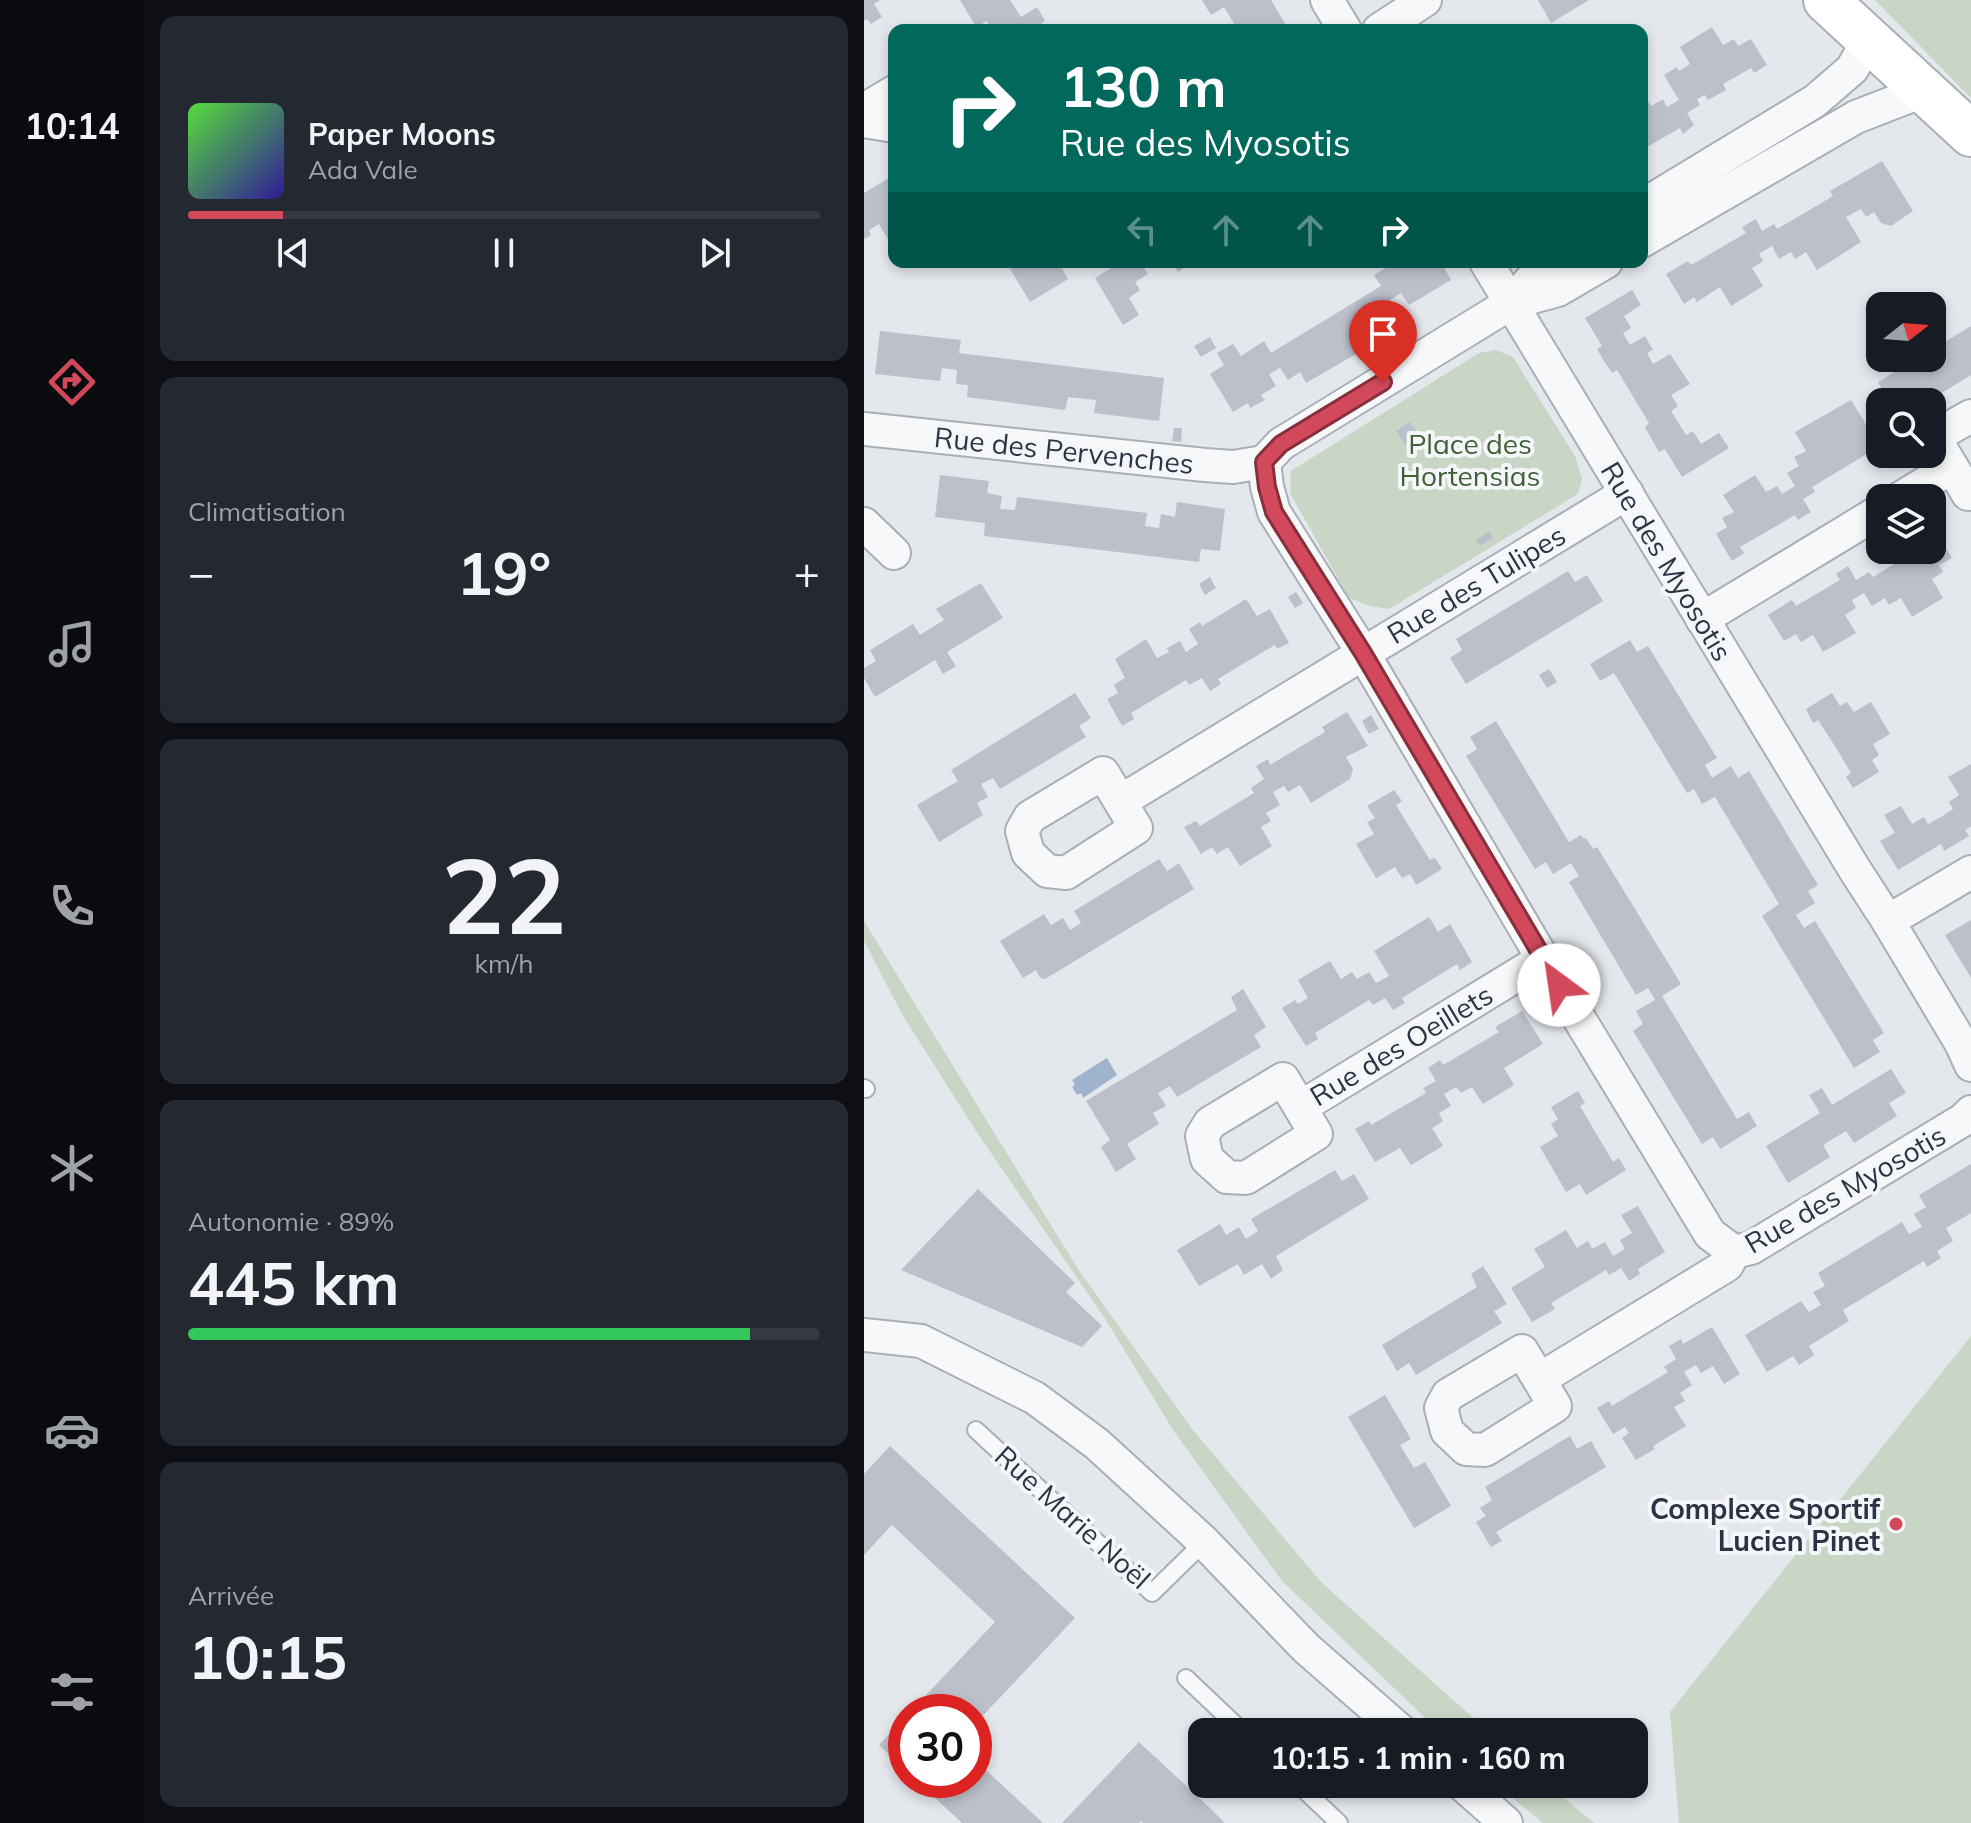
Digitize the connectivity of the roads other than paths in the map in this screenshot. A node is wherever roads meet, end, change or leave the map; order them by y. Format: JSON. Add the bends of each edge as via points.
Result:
{"nodes":[{"id":1,"x":1327,"y":0,"type":"edge"},
{"id":2,"x":1425,"y":0,"type":"edge"},
{"id":3,"x":1826,"y":0,"type":"edge"},
{"id":4,"x":1341,"y":24,"type":"edge"},
{"id":5,"x":1388,"y":24,"type":"edge"},
{"id":6,"x":1868,"y":41,"type":"junction"},
{"id":7,"x":1923,"y":91,"type":"junction"},
{"id":8,"x":888,"y":96,"type":"edge"},
{"id":9,"x":864,"y":110,"type":"edge"},
{"id":10,"x":864,"y":121,"type":"edge"},
{"id":11,"x":888,"y":125,"type":"edge"},
{"id":12,"x":1971,"y":134,"type":"edge"},
{"id":13,"x":1648,"y":202,"type":"edge"},
{"id":14,"x":1648,"y":238,"type":"edge"},
{"id":15,"x":1490,"y":268,"type":"edge"},
{"id":16,"x":1541,"y":268,"type":"edge"},
{"id":17,"x":1596,"y":268,"type":"edge"},
{"id":18,"x":1511,"y":303,"type":"junction"},
{"id":19,"x":1971,"y":416,"type":"edge"},
{"id":20,"x":864,"y":429,"type":"edge"},
{"id":21,"x":1264,"y":462,"type":"junction"},
{"id":22,"x":1952,"y":467,"type":"junction"},
{"id":23,"x":1924,"y":484,"type":"edge"},
{"id":24,"x":1627,"y":493,"type":"junction"},
{"id":25,"x":1971,"y":493,"type":"edge"},
{"id":26,"x":1866,"y":519,"type":"edge"},
{"id":27,"x":864,"y":524,"type":"edge"},
{"id":28,"x":894,"y":553,"type":"dead end"},
{"id":29,"x":1702,"y":619,"type":"junction"},
{"id":30,"x":1363,"y":653,"type":"junction"},
{"id":31,"x":1121,"y":801,"type":"dead end"},
{"id":32,"x":1971,"y":872,"type":"edge"},
{"id":33,"x":1888,"y":921,"type":"junction"},
{"id":34,"x":1543,"y":959,"type":"junction"},
{"id":35,"x":1971,"y":1065,"type":"edge"},
{"id":36,"x":1301,"y":1107,"type":"dead end"},
{"id":37,"x":1971,"y":1112,"type":"edge"},
{"id":38,"x":1734,"y":1252,"type":"junction"},
{"id":39,"x":864,"y":1335,"type":"edge"},
{"id":40,"x":1540,"y":1379,"type":"dead end"},
{"id":41,"x":976,"y":1430,"type":"dead end"},
{"id":42,"x":1204,"y":1542,"type":"junction"},
{"id":43,"x":1186,"y":1678,"type":"dead end"},
{"id":44,"x":1228,"y":1718,"type":"edge"},
{"id":45,"x":1386,"y":1718,"type":"edge"},
{"id":46,"x":1313,"y":1798,"type":"edge"},
{"id":47,"x":1478,"y":1798,"type":"edge"},
{"id":48,"x":1339,"y":1823,"type":"edge"},
{"id":49,"x":1506,"y":1823,"type":"edge"}],
"edges":[{"from":1,"to":4,"type":"street"},
{"from":2,"to":5,"type":"street"},
{"from":3,"to":6,"type":"street"},
{"from":6,"to":7,"type":"street"},
{"from":6,"to":13,"type":"street","via":[[1852,69],[1815,101]]},
{"from":7,"to":12,"type":"street"},
{"from":7,"to":14,"type":"street","via":[[1856,117]]},
{"from":8,"to":9,"type":"street"},
{"from":10,"to":11,"type":"street"},
{"from":15,"to":18,"type":"street"},
{"from":16,"to":18,"type":"street"},
{"from":17,"to":18,"type":"street","via":[[1558,290]]},
{"from":18,"to":21,"type":"street","via":[[1281,444]]},
{"from":18,"to":24,"type":"street","name":"Rue des Myosotis"},
{"from":19,"to":22,"type":"street","via":[[1934,437]]},
{"from":20,"to":21,"type":"street","name":"Rue des Pervenches","via":[[1205,465]]},
{"from":21,"to":30,"type":"street","name":"Rue des Myosotis","via":[[1274,512]]},
{"from":22,"to":23,"type":"street"},
{"from":22,"to":25,"type":"street"},
{"from":24,"to":29,"type":"street","name":"Rue des Myosotis"},
{"from":24,"to":30,"type":"street","name":"Rue des Tulipes"},
{"from":26,"to":29,"type":"street"},
{"from":27,"to":28,"type":"street"},
{"from":29,"to":33,"type":"street","name":"Rue des Myosotis"},
{"from":30,"to":31,"type":"street","name":"Rue des Tulipes"},
{"from":30,"to":34,"type":"street","name":"Rue des Myosotis"},
{"from":32,"to":33,"type":"street"},
{"from":33,"to":35,"type":"street","name":"Rue des Myosotis"},
{"from":34,"to":36,"type":"street","name":"Rue des Oeillets"},
{"from":34,"to":38,"type":"street","name":"Rue des Myosotis","via":[[1710,1234]]},
{"from":37,"to":38,"type":"street","name":"Rue des Myosotis","via":[[1770,1237]]},
{"from":38,"to":40,"type":"street","via":[[1727,1265]]},
{"from":39,"to":42,"type":"street","via":[[921,1341],[1035,1398],[1097,1444]]},
{"from":41,"to":42,"type":"lane","name":"Rue Marie Noël","via":[[1152,1593]]},
{"from":42,"to":45,"type":"street","via":[[1306,1648]]},
{"from":43,"to":44,"type":"lane"},
{"from":46,"to":48,"type":"lane"},
{"from":47,"to":49,"type":"street"}]}
